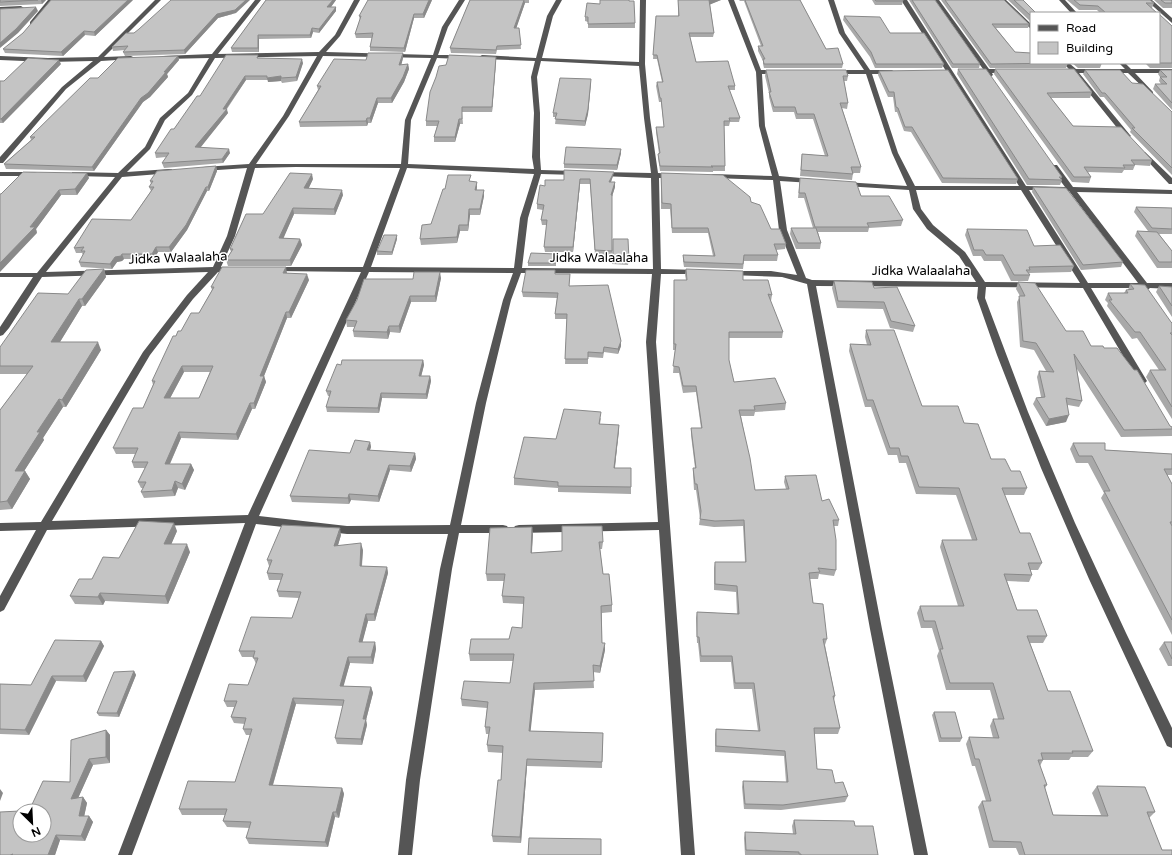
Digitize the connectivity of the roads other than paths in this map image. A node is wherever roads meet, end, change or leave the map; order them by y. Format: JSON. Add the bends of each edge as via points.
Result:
{"nodes":[{"id":1,"x":51,"y":0,"type":"edge"},
{"id":2,"x":158,"y":0,"type":"edge"},
{"id":3,"x":258,"y":0,"type":"edge"},
{"id":4,"x":357,"y":0,"type":"edge"},
{"id":5,"x":462,"y":0,"type":"edge"},
{"id":6,"x":559,"y":0,"type":"edge"},
{"id":7,"x":643,"y":0,"type":"edge"},
{"id":8,"x":731,"y":0,"type":"edge"},
{"id":9,"x":831,"y":0,"type":"edge"},
{"id":10,"x":904,"y":0,"type":"edge"},
{"id":11,"x":936,"y":0,"type":"edge"},
{"id":12,"x":1003,"y":0,"type":"edge"},
{"id":13,"x":1062,"y":0,"type":"edge"},
{"id":14,"x":1149,"y":0,"type":"edge"},
{"id":15,"x":37,"y":7,"type":"edge"},
{"id":16,"x":45,"y":7,"type":"junction"},
{"id":17,"x":30,"y":8,"type":"edge"},
{"id":18,"x":0,"y":9,"type":"edge"},
{"id":19,"x":1073,"y":12,"type":"edge"},
{"id":20,"x":1172,"y":21,"type":"edge"},
{"id":21,"x":29,"y":26,"type":"edge"},
{"id":22,"x":1030,"y":27,"type":"edge"},
{"id":23,"x":321,"y":54,"type":"junction"},
{"id":24,"x":214,"y":55,"type":"junction"},
{"id":25,"x":435,"y":56,"type":"junction"},
{"id":26,"x":160,"y":57,"type":"edge"},
{"id":27,"x":465,"y":57,"type":"edge"},
{"id":28,"x":472,"y":57,"type":"edge"},
{"id":29,"x":0,"y":58,"type":"edge"},
{"id":30,"x":137,"y":58,"type":"edge"},
{"id":31,"x":539,"y":58,"type":"junction"},
{"id":32,"x":99,"y":59,"type":"junction"},
{"id":33,"x":642,"y":64,"type":"junction"},
{"id":34,"x":1067,"y":64,"type":"edge"},
{"id":35,"x":1123,"y":64,"type":"edge"},
{"id":36,"x":965,"y":71,"type":"edge"},
{"id":37,"x":986,"y":71,"type":"junction"},
{"id":38,"x":1016,"y":71,"type":"edge"},
{"id":39,"x":1053,"y":71,"type":"edge"},
{"id":40,"x":1075,"y":71,"type":"junction"},
{"id":41,"x":1131,"y":71,"type":"junction"},
{"id":42,"x":1172,"y":71,"type":"edge"},
{"id":43,"x":759,"y":72,"type":"junction"},
{"id":44,"x":782,"y":72,"type":"edge"},
{"id":45,"x":829,"y":72,"type":"edge"},
{"id":46,"x":869,"y":72,"type":"junction"},
{"id":47,"x":898,"y":72,"type":"edge"},
{"id":48,"x":995,"y":84,"type":"edge"},
{"id":49,"x":1157,"y":99,"type":"edge"},
{"id":50,"x":1131,"y":140,"type":"edge"},
{"id":51,"x":1136,"y":146,"type":"edge"},
{"id":52,"x":1049,"y":159,"type":"edge"},
{"id":53,"x":0,"y":161,"type":"edge"},
{"id":54,"x":252,"y":165,"type":"junction"},
{"id":55,"x":404,"y":166,"type":"junction"},
{"id":56,"x":198,"y":169,"type":"edge"},
{"id":57,"x":174,"y":171,"type":"edge"},
{"id":58,"x":538,"y":172,"type":"junction"},
{"id":59,"x":0,"y":174,"type":"edge"},
{"id":60,"x":40,"y":174,"type":"edge"},
{"id":61,"x":64,"y":174,"type":"edge"},
{"id":62,"x":120,"y":175,"type":"junction"},
{"id":63,"x":655,"y":175,"type":"junction"},
{"id":64,"x":685,"y":176,"type":"edge"},
{"id":65,"x":708,"y":176,"type":"edge"},
{"id":66,"x":776,"y":178,"type":"junction"},
{"id":67,"x":822,"y":182,"type":"edge"},
{"id":68,"x":1172,"y":182,"type":"edge"},
{"id":69,"x":834,"y":183,"type":"edge"},
{"id":70,"x":912,"y":188,"type":"junction"},
{"id":71,"x":1024,"y":188,"type":"junction"},
{"id":72,"x":1071,"y":190,"type":"junction"},
{"id":73,"x":1172,"y":192,"type":"edge"},
{"id":74,"x":216,"y":269,"type":"junction"},
{"id":75,"x":240,"y":269,"type":"edge"},
{"id":76,"x":263,"y":269,"type":"edge"},
{"id":77,"x":366,"y":270,"type":"junction"},
{"id":78,"x":657,"y":270,"type":"junction"},
{"id":79,"x":518,"y":271,"type":"junction"},
{"id":80,"x":704,"y":272,"type":"edge"},
{"id":81,"x":719,"y":272,"type":"edge"},
{"id":82,"x":0,"y":274,"type":"edge"},
{"id":83,"x":39,"y":275,"type":"junction"},
{"id":84,"x":806,"y":281,"type":"junction"},
{"id":85,"x":982,"y":284,"type":"junction"},
{"id":86,"x":1086,"y":286,"type":"junction"},
{"id":87,"x":1144,"y":286,"type":"junction"},
{"id":88,"x":1172,"y":286,"type":"edge"},
{"id":89,"x":1152,"y":297,"type":"edge"},
{"id":90,"x":0,"y":333,"type":"edge"},
{"id":91,"x":1148,"y":391,"type":"edge"},
{"id":92,"x":252,"y":519,"type":"junction"},
{"id":93,"x":665,"y":526,"type":"junction"},
{"id":94,"x":43,"y":527,"type":"junction"},
{"id":95,"x":0,"y":528,"type":"edge"},
{"id":96,"x":456,"y":530,"type":"junction"},
{"id":97,"x":0,"y":607,"type":"edge"},
{"id":98,"x":1172,"y":742,"type":"edge"},
{"id":99,"x":124,"y":855,"type":"edge"},
{"id":100,"x":405,"y":855,"type":"edge"},
{"id":101,"x":688,"y":855,"type":"edge"},
{"id":102,"x":921,"y":855,"type":"edge"}],
"edges":[{"from":1,"to":16,"type":"street"},
{"from":2,"to":32,"type":"street"},
{"from":3,"to":24,"type":"street"},
{"from":4,"to":23,"type":"street","via":[[337,36]]},
{"from":5,"to":25,"type":"street","via":[[445,27]]},
{"from":6,"to":31,"type":"street","via":[[550,16]]},
{"from":7,"to":33,"type":"street"},
{"from":8,"to":43,"type":"street"},
{"from":9,"to":46,"type":"street","via":[[842,34]]},
{"from":10,"to":71,"type":"street"},
{"from":11,"to":37,"type":"street"},
{"from":12,"to":22,"type":"street"},
{"from":13,"to":19,"type":"street"},
{"from":14,"to":20,"type":"street"},
{"from":15,"to":16,"type":"street"},
{"from":16,"to":21,"type":"street"},
{"from":17,"to":18,"type":"street"},
{"from":23,"to":24,"type":"street"},
{"from":23,"to":25,"type":"street"},
{"from":23,"to":54,"type":"street","via":[[286,116]]},
{"from":24,"to":26,"type":"street"},
{"from":24,"to":62,"type":"street","via":[[190,94],[162,119],[148,148]]},
{"from":25,"to":27,"type":"street"},
{"from":25,"to":55,"type":"street","via":[[408,120]]},
{"from":28,"to":31,"type":"street"},
{"from":29,"to":32,"type":"street"},
{"from":30,"to":32,"type":"street"},
{"from":31,"to":33,"type":"street"},
{"from":31,"to":58,"type":"street","via":[[534,77]]},
{"from":32,"to":53,"type":"street","via":[[64,88]]},
{"from":33,"to":63,"type":"street"},
{"from":34,"to":40,"type":"street"},
{"from":35,"to":41,"type":"street"},
{"from":36,"to":37,"type":"street"},
{"from":37,"to":38,"type":"street"},
{"from":37,"to":48,"type":"street"},
{"from":39,"to":40,"type":"street"},
{"from":40,"to":41,"type":"street"},
{"from":40,"to":50,"type":"street"},
{"from":41,"to":42,"type":"street"},
{"from":41,"to":49,"type":"street"},
{"from":43,"to":44,"type":"street"},
{"from":43,"to":66,"type":"street","via":[[762,126]]},
{"from":45,"to":46,"type":"street"},
{"from":46,"to":47,"type":"street"},
{"from":46,"to":70,"type":"street","via":[[895,154]]},
{"from":51,"to":68,"type":"street"},
{"from":52,"to":72,"type":"street"},
{"from":54,"to":55,"type":"street"},
{"from":54,"to":56,"type":"street"},
{"from":54,"to":74,"type":"street","via":[[231,236]]},
{"from":55,"to":58,"type":"street"},
{"from":55,"to":77,"type":"street"},
{"from":57,"to":62,"type":"street"},
{"from":58,"to":63,"type":"street"},
{"from":58,"to":79,"type":"street","via":[[524,218]]},
{"from":59,"to":60,"type":"street"},
{"from":61,"to":62,"type":"street"},
{"from":62,"to":83,"type":"street"},
{"from":63,"to":64,"type":"street"},
{"from":63,"to":78,"type":"street"},
{"from":65,"to":66,"type":"street"},
{"from":66,"to":67,"type":"street"},
{"from":66,"to":84,"type":"street","via":[[783,230]]},
{"from":69,"to":70,"type":"street"},
{"from":70,"to":71,"type":"street"},
{"from":70,"to":85,"type":"street","via":[[917,209],[930,227],[962,254]]},
{"from":71,"to":72,"type":"street"},
{"from":71,"to":86,"type":"street"},
{"from":72,"to":73,"type":"street"},
{"from":72,"to":87,"type":"street"},
{"from":74,"to":75,"type":"street","name":"Jidka Walaalaha"},
{"from":74,"to":83,"type":"street","name":"Jidka Walaalaha"},
{"from":74,"to":94,"type":"street","via":[[190,297],[146,354]]},
{"from":76,"to":77,"type":"street","name":"Jidka Walaalaha"},
{"from":77,"to":79,"type":"street","name":"Jidka Walaalaha"},
{"from":77,"to":92,"type":"street"},
{"from":78,"to":79,"type":"street","name":"Jidka Walaalaha"},
{"from":78,"to":80,"type":"street","name":"Jidka Walaalaha"},
{"from":78,"to":93,"type":"street","via":[[651,342]]},
{"from":79,"to":96,"type":"street","via":[[507,300],[481,403]]},
{"from":81,"to":84,"type":"street","name":"Jidka Walaalaha","via":[[782,274]]},
{"from":82,"to":83,"type":"street","name":"Jidka Walaalaha"},
{"from":83,"to":90,"type":"street"},
{"from":84,"to":85,"type":"street","name":"Jidka Walaalaha"},
{"from":84,"to":102,"type":"street"},
{"from":85,"to":86,"type":"street","name":"Jidka Walaalaha"},
{"from":85,"to":98,"type":"street","via":[[981,298],[1025,418],[1084,555]]},
{"from":86,"to":87,"type":"street","name":"Jidka Walaalaha"},
{"from":86,"to":91,"type":"street"},
{"from":87,"to":88,"type":"street","name":"Jidka Walaalaha"},
{"from":87,"to":89,"type":"street"},
{"from":92,"to":94,"type":"street"},
{"from":92,"to":96,"type":"street","via":[[347,530]]},
{"from":92,"to":99,"type":"street"},
{"from":93,"to":96,"type":"street"},
{"from":93,"to":101,"type":"street"},
{"from":94,"to":95,"type":"street"},
{"from":94,"to":97,"type":"street"},
{"from":96,"to":100,"type":"street","via":[[446,569],[414,772]]}]}
